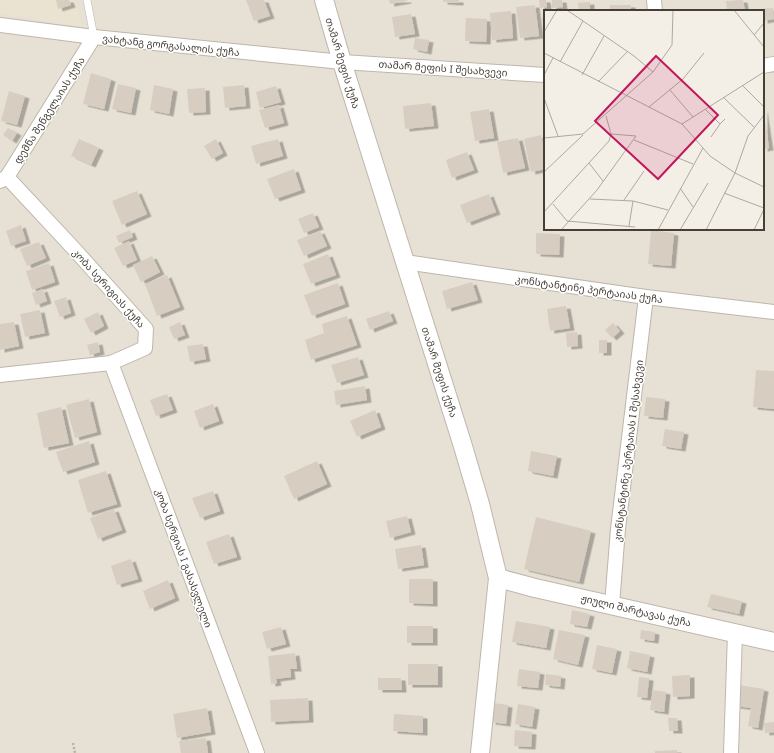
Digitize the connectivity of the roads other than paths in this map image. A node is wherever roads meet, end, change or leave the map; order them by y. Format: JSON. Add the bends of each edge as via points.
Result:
{"nodes":[{"id":1,"x":87,"y":0,"type":"edge"},
{"id":2,"x":324,"y":0,"type":"edge"},
{"id":3,"x":654,"y":0,"type":"edge"},
{"id":4,"x":655,"y":10,"type":"edge"},
{"id":5,"x":0,"y":25,"type":"edge"},
{"id":6,"x":94,"y":37,"type":"junction"},
{"id":7,"x":342,"y":62,"type":"junction"},
{"id":8,"x":774,"y":64,"type":"edge"},
{"id":9,"x":764,"y":66,"type":"edge"},
{"id":10,"x":544,"y":75,"type":"edge"},
{"id":11,"x":3,"y":179,"type":"edge"},
{"id":12,"x":404,"y":262,"type":"junction"},
{"id":13,"x":646,"y":297,"type":"junction"},
{"id":14,"x":774,"y":312,"type":"edge"},
{"id":15,"x":111,"y":363,"type":"junction"},
{"id":16,"x":0,"y":375,"type":"edge"},
{"id":17,"x":498,"y":578,"type":"junction"},
{"id":18,"x":612,"y":605,"type":"junction"},
{"id":19,"x":736,"y":633,"type":"junction"},
{"id":20,"x":774,"y":642,"type":"edge"},
{"id":21,"x":257,"y":753,"type":"edge"},
{"id":22,"x":480,"y":753,"type":"edge"},
{"id":23,"x":731,"y":753,"type":"edge"}],
"edges":[{"from":1,"to":6,"type":"lane"},
{"from":2,"to":7,"type":"street","name":"თამარ მეფის ქუჩა"},
{"from":3,"to":4,"type":"street"},
{"from":5,"to":6,"type":"street","name":"ვახტანგ გორგასალის ქუჩა"},
{"from":6,"to":7,"type":"street","name":"ვახტანგ გორგასალის ქუჩა"},
{"from":6,"to":11,"type":"street","name":"დემნა შენგელაიას ქუჩა"},
{"from":7,"to":10,"type":"street","name":"თამარ მეფის I შესახვევი"},
{"from":7,"to":12,"type":"street","name":"თამარ მეფის ქუჩა"},
{"from":8,"to":9,"type":"street"},
{"from":11,"to":15,"type":"street","name":"კობა სერიგიას ქუჩა","via":[[75,250],[146,329],[145,348]]},
{"from":12,"to":13,"type":"street","name":"კონსტანტინე პერტაიას ქუჩა"},
{"from":12,"to":17,"type":"street","name":"თამარ მეფის ქუჩა","via":[[476,488]]},
{"from":13,"to":14,"type":"street","name":"კონსტანტინე პერტაიას ქუჩა"},
{"from":13,"to":18,"type":"street","name":"კონსტანტინე პერტაიას I შესახვევი","via":[[617,530]]},
{"from":15,"to":16,"type":"street","name":"კობა სერიგიას ქუჩა"},
{"from":15,"to":21,"type":"street","name":"კობა სერგიას I გასასვლელი"},
{"from":17,"to":18,"type":"street","name":"ჟიული შარტავას ქუჩა"},
{"from":17,"to":22,"type":"street","name":"თამარ მეფის ქუჩა"},
{"from":18,"to":19,"type":"street","name":"ჟიული შარტავას ქუჩა"},
{"from":19,"to":20,"type":"street","name":"ჟიული შარტავას ქუჩა"},
{"from":19,"to":23,"type":"street"}]}
